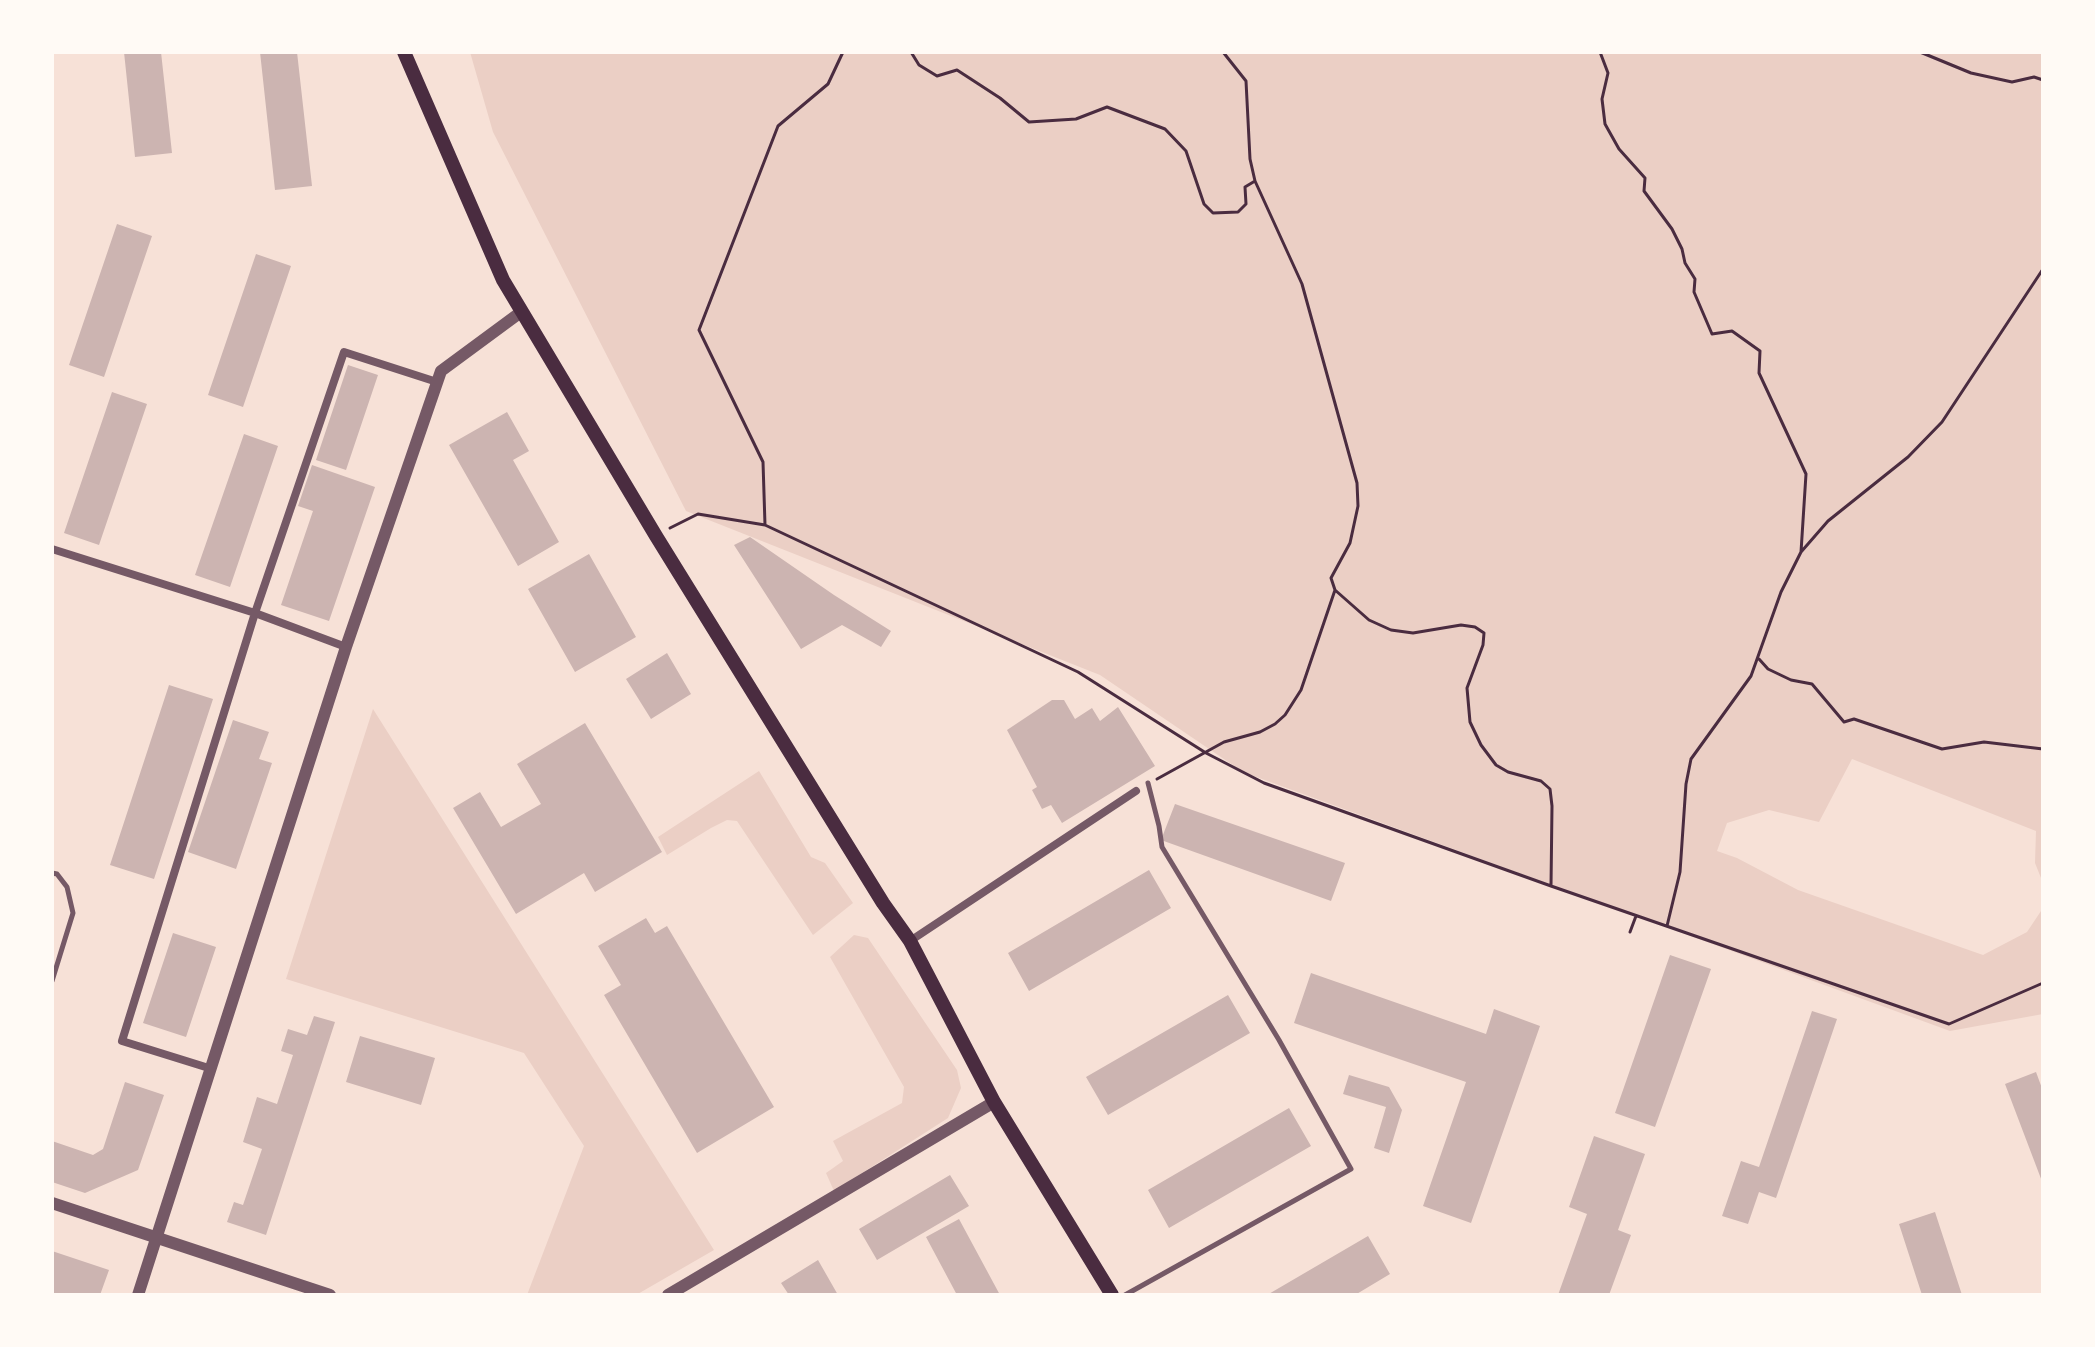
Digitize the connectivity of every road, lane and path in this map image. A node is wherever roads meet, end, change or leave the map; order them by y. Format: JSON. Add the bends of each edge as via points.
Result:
{"nodes":[{"id":1,"x":404,"y":52,"type":"edge"},
{"id":2,"x":843,"y":52,"type":"edge"},
{"id":3,"x":911,"y":52,"type":"edge"},
{"id":4,"x":1223,"y":52,"type":"edge"},
{"id":5,"x":1600,"y":52,"type":"edge"},
{"id":6,"x":1920,"y":52,"type":"edge"},
{"id":7,"x":2043,"y":80,"type":"edge"},
{"id":8,"x":1255,"y":181,"type":"junction"},
{"id":9,"x":2043,"y":269,"type":"edge"},
{"id":10,"x":521,"y":312,"type":"junction"},
{"id":11,"x":437,"y":382,"type":"junction"},
{"id":12,"x":765,"y":525,"type":"junction"},
{"id":13,"x":656,"y":536,"type":"junction"},
{"id":14,"x":52,"y":549,"type":"edge"},
{"id":15,"x":1801,"y":552,"type":"junction"},
{"id":16,"x":1335,"y":590,"type":"junction"},
{"id":17,"x":255,"y":613,"type":"junction"},
{"id":18,"x":346,"y":647,"type":"junction"},
{"id":19,"x":1759,"y":659,"type":"junction"},
{"id":20,"x":2043,"y":749,"type":"edge"},
{"id":21,"x":1206,"y":753,"type":"junction"},
{"id":22,"x":1148,"y":783,"type":"joint"},
{"id":23,"x":1136,"y":791,"type":"dead end"},
{"id":24,"x":52,"y":873,"type":"edge"},
{"id":25,"x":1551,"y":886,"type":"junction"},
{"id":26,"x":1636,"y":916,"type":"junction"},
{"id":27,"x":1667,"y":926,"type":"junction"},
{"id":28,"x":1630,"y":932,"type":"dead end"},
{"id":29,"x":910,"y":941,"type":"junction"},
{"id":30,"x":52,"y":981,"type":"edge"},
{"id":31,"x":2043,"y":983,"type":"edge"},
{"id":32,"x":212,"y":1069,"type":"junction"},
{"id":33,"x":994,"y":1102,"type":"junction"},
{"id":34,"x":52,"y":1203,"type":"edge"},
{"id":35,"x":155,"y":1239,"type":"junction"},
{"id":36,"x":138,"y":1295,"type":"edge"},
{"id":37,"x":330,"y":1295,"type":"edge"},
{"id":38,"x":668,"y":1295,"type":"edge"},
{"id":39,"x":1112,"y":1295,"type":"edge"},
{"id":40,"x":1125,"y":1295,"type":"edge"}],
"edges":[{"from":1,"to":10,"type":"main road"},
{"from":2,"to":12,"type":"path","via":[[828,84],[778,126],[699,330],[763,462]]},
{"from":3,"to":8,"type":"path","via":[[919,65],[937,76],[957,70],[1029,122],[1076,119],[1107,107],[1165,129],[1186,151],[1204,204],[1213,213],[1238,212],[1246,204],[1245,187]]},
{"from":4,"to":8,"type":"path","via":[[1246,81]]},
{"from":5,"to":15,"type":"path","via":[[1608,73],[1602,99],[1605,124],[1645,178],[1644,191],[1677,239],[1712,334],[1732,331],[1760,351],[1759,373],[1806,474]]},
{"from":6,"to":7,"type":"path","via":[[1971,73],[2012,82]]},
{"from":8,"to":16,"type":"path","via":[[1302,284],[1357,483],[1350,543],[1331,578]]},
{"from":9,"to":15,"type":"path","via":[[1942,422],[1908,457],[1828,521]]},
{"from":10,"to":11,"type":"street","via":[[441,371]]},
{"from":10,"to":13,"type":"main road"},
{"from":11,"to":17,"type":"street","via":[[344,352]]},
{"from":11,"to":18,"type":"street"},
{"from":12,"to":13,"type":"path","via":[[698,514]]},
{"from":12,"to":21,"type":"path","via":[[1078,672]]},
{"from":13,"to":29,"type":"main road"},
{"from":14,"to":17,"type":"street"},
{"from":15,"to":19,"type":"path","via":[[1781,592]]},
{"from":16,"to":21,"type":"path","via":[[1301,690],[1285,715],[1260,732]]},
{"from":16,"to":25,"type":"path","via":[[1369,620],[1391,630],[1413,633],[1461,625],[1484,633],[1467,688],[1470,722],[1496,765],[1550,789]]},
{"from":17,"to":18,"type":"street"},
{"from":17,"to":32,"type":"street","via":[[122,1041]]},
{"from":18,"to":32,"type":"street"},
{"from":19,"to":20,"type":"path","via":[[1791,680],[1812,684],[1844,722],[1854,719],[1942,749],[1984,742]]},
{"from":19,"to":27,"type":"path","via":[[1688,769],[1680,872]]},
{"from":21,"to":22,"type":"path"},
{"from":21,"to":25,"type":"path","via":[[1264,783]]},
{"from":22,"to":40,"type":"lane","via":[[1162,847],[1351,1169]]},
{"from":23,"to":29,"type":"street"},
{"from":24,"to":30,"type":"lane","via":[[67,887],[73,913]]},
{"from":25,"to":26,"type":"path"},
{"from":26,"to":27,"type":"path"},
{"from":26,"to":28,"type":"path"},
{"from":27,"to":31,"type":"path","via":[[1949,1024]]},
{"from":29,"to":33,"type":"main road"},
{"from":32,"to":35,"type":"street"},
{"from":33,"to":38,"type":"street"},
{"from":33,"to":39,"type":"main road"},
{"from":34,"to":35,"type":"street"},
{"from":35,"to":36,"type":"street"},
{"from":35,"to":37,"type":"street"}]}
